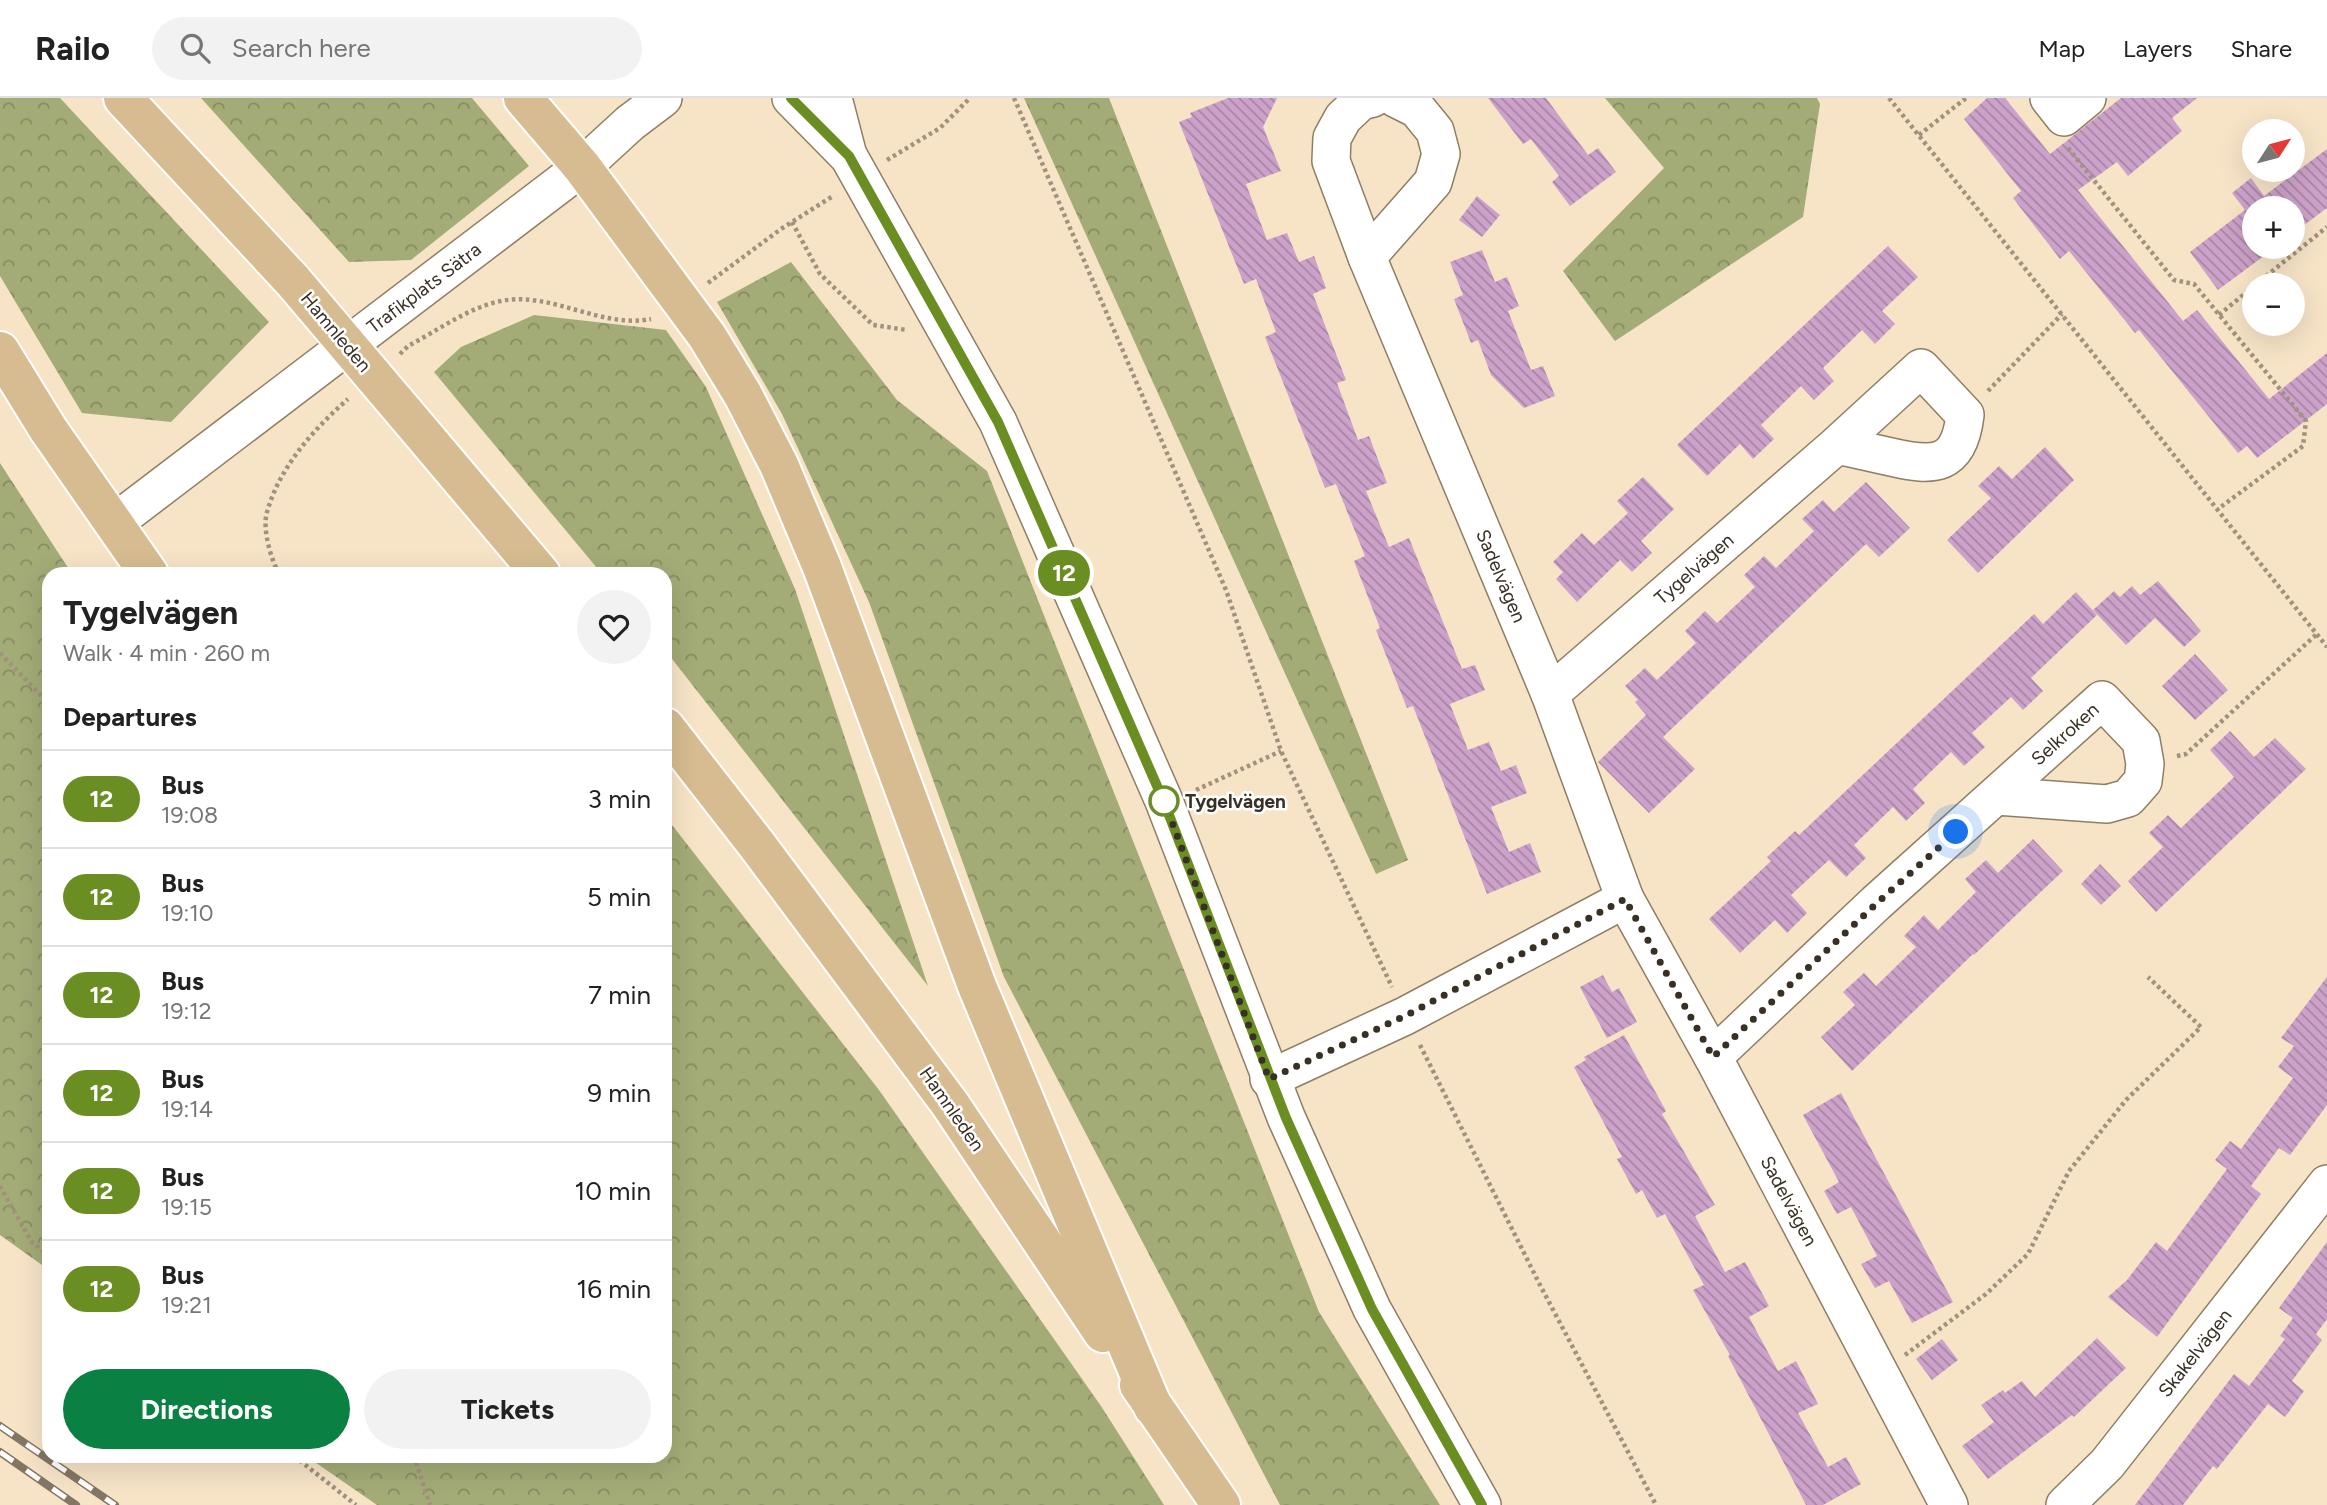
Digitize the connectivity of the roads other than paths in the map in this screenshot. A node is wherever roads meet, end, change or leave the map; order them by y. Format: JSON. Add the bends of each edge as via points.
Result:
{"nodes":[{"id":1,"x":123,"y":98,"type":"edge"},
{"id":2,"x":523,"y":98,"type":"edge"},
{"id":3,"x":663,"y":98,"type":"edge"},
{"id":4,"x":791,"y":98,"type":"edge"},
{"id":5,"x":833,"y":98,"type":"edge"},
{"id":6,"x":1373,"y":98,"type":"edge"},
{"id":7,"x":1395,"y":98,"type":"edge"},
{"id":8,"x":2049,"y":98,"type":"edge"},
{"id":9,"x":2087,"y":98,"type":"edge"},
{"id":10,"x":638,"y":111,"type":"edge"},
{"id":11,"x":582,"y":167,"type":"junction"},
{"id":12,"x":845,"y":173,"type":"junction"},
{"id":13,"x":1367,"y":257,"type":"junction"},
{"id":14,"x":0,"y":351,"type":"edge"},
{"id":15,"x":1837,"y":444,"type":"junction"},
{"id":16,"x":114,"y":523,"type":"junction"},
{"id":17,"x":144,"y":567,"type":"edge"},
{"id":18,"x":535,"y":567,"type":"edge"},
{"id":19,"x":1550,"y":694,"type":"junction"},
{"id":20,"x":672,"y":736,"type":"edge"},
{"id":21,"x":672,"y":773,"type":"edge"},
{"id":22,"x":1996,"y":796,"type":"junction"},
{"id":23,"x":757,"y":845,"type":"junction"},
{"id":24,"x":1625,"y":899,"type":"junction"},
{"id":25,"x":1713,"y":1057,"type":"junction"},
{"id":26,"x":1269,"y":1079,"type":"junction"},
{"id":27,"x":2324,"y":1192,"type":"edge"},
{"id":28,"x":1153,"y":1407,"type":"junction"},
{"id":29,"x":1221,"y":1505,"type":"edge"},
{"id":30,"x":1482,"y":1505,"type":"edge"},
{"id":31,"x":1948,"y":1505,"type":"edge"},
{"id":32,"x":2065,"y":1505,"type":"edge"}],
"edges":[{"from":1,"to":18,"type":"main road","name":"Hamnleden","bridge":true,"via":[[293,281]]},
{"from":2,"to":11,"type":"main road"},
{"from":3,"to":10,"type":"street","name":"Trafikplats Sätra"},
{"from":4,"to":12,"type":"street"},
{"from":5,"to":12,"type":"street"},
{"from":6,"to":13,"type":"street","name":"Sadelvägen","via":[[1361,101],[1343,118],[1332,138],[1331,161]]},
{"from":7,"to":13,"type":"street","via":[[1417,109],[1435,131],[1441,154],[1433,182]]},
{"from":8,"to":9,"type":"street","via":[[2064,117]]},
{"from":10,"to":11,"type":"street","name":"Trafikplats Sätra"},
{"from":11,"to":16,"type":"street","name":"Trafikplats Sätra"},
{"from":11,"to":28,"type":"main road","via":[[707,335],[779,466],[822,567],[977,986]]},
{"from":12,"to":26,"type":"street","via":[[998,422],[1164,802]]},
{"from":13,"to":19,"type":"street","name":"Sadelvägen"},
{"from":14,"to":16,"type":"main road","via":[[47,429]]},
{"from":15,"to":15,"type":"street","name":"Tygelvägen","via":[[1934,464],[1958,444],[1965,415],[1921,368]]},
{"from":15,"to":19,"type":"street","name":"Tygelvägen"},
{"from":16,"to":17,"type":"main road"},
{"from":19,"to":24,"type":"street","name":"Sadelvägen"},
{"from":20,"to":23,"type":"main road","name":"Hamnleden"},
{"from":21,"to":23,"type":"main road"},
{"from":22,"to":22,"type":"street","name":"Selkroken","via":[[2107,804],[2128,798],[2143,781],[2141,741],[2102,700]]},
{"from":22,"to":25,"type":"street","name":"Selkroken"},
{"from":23,"to":28,"type":"main road","name":"Hamnleden","via":[[950,1104]]},
{"from":24,"to":25,"type":"street","name":"Sadelvägen"},
{"from":24,"to":26,"type":"street","via":[[1405,1016]]},
{"from":25,"to":31,"type":"street","name":"Sadelvägen"},
{"from":26,"to":30,"type":"street","via":[[1372,1309]]},
{"from":27,"to":32,"type":"street","name":"Skakelvägen","via":[[2107,1464]]},
{"from":28,"to":29,"type":"main road","name":"Hamnleden"}]}
